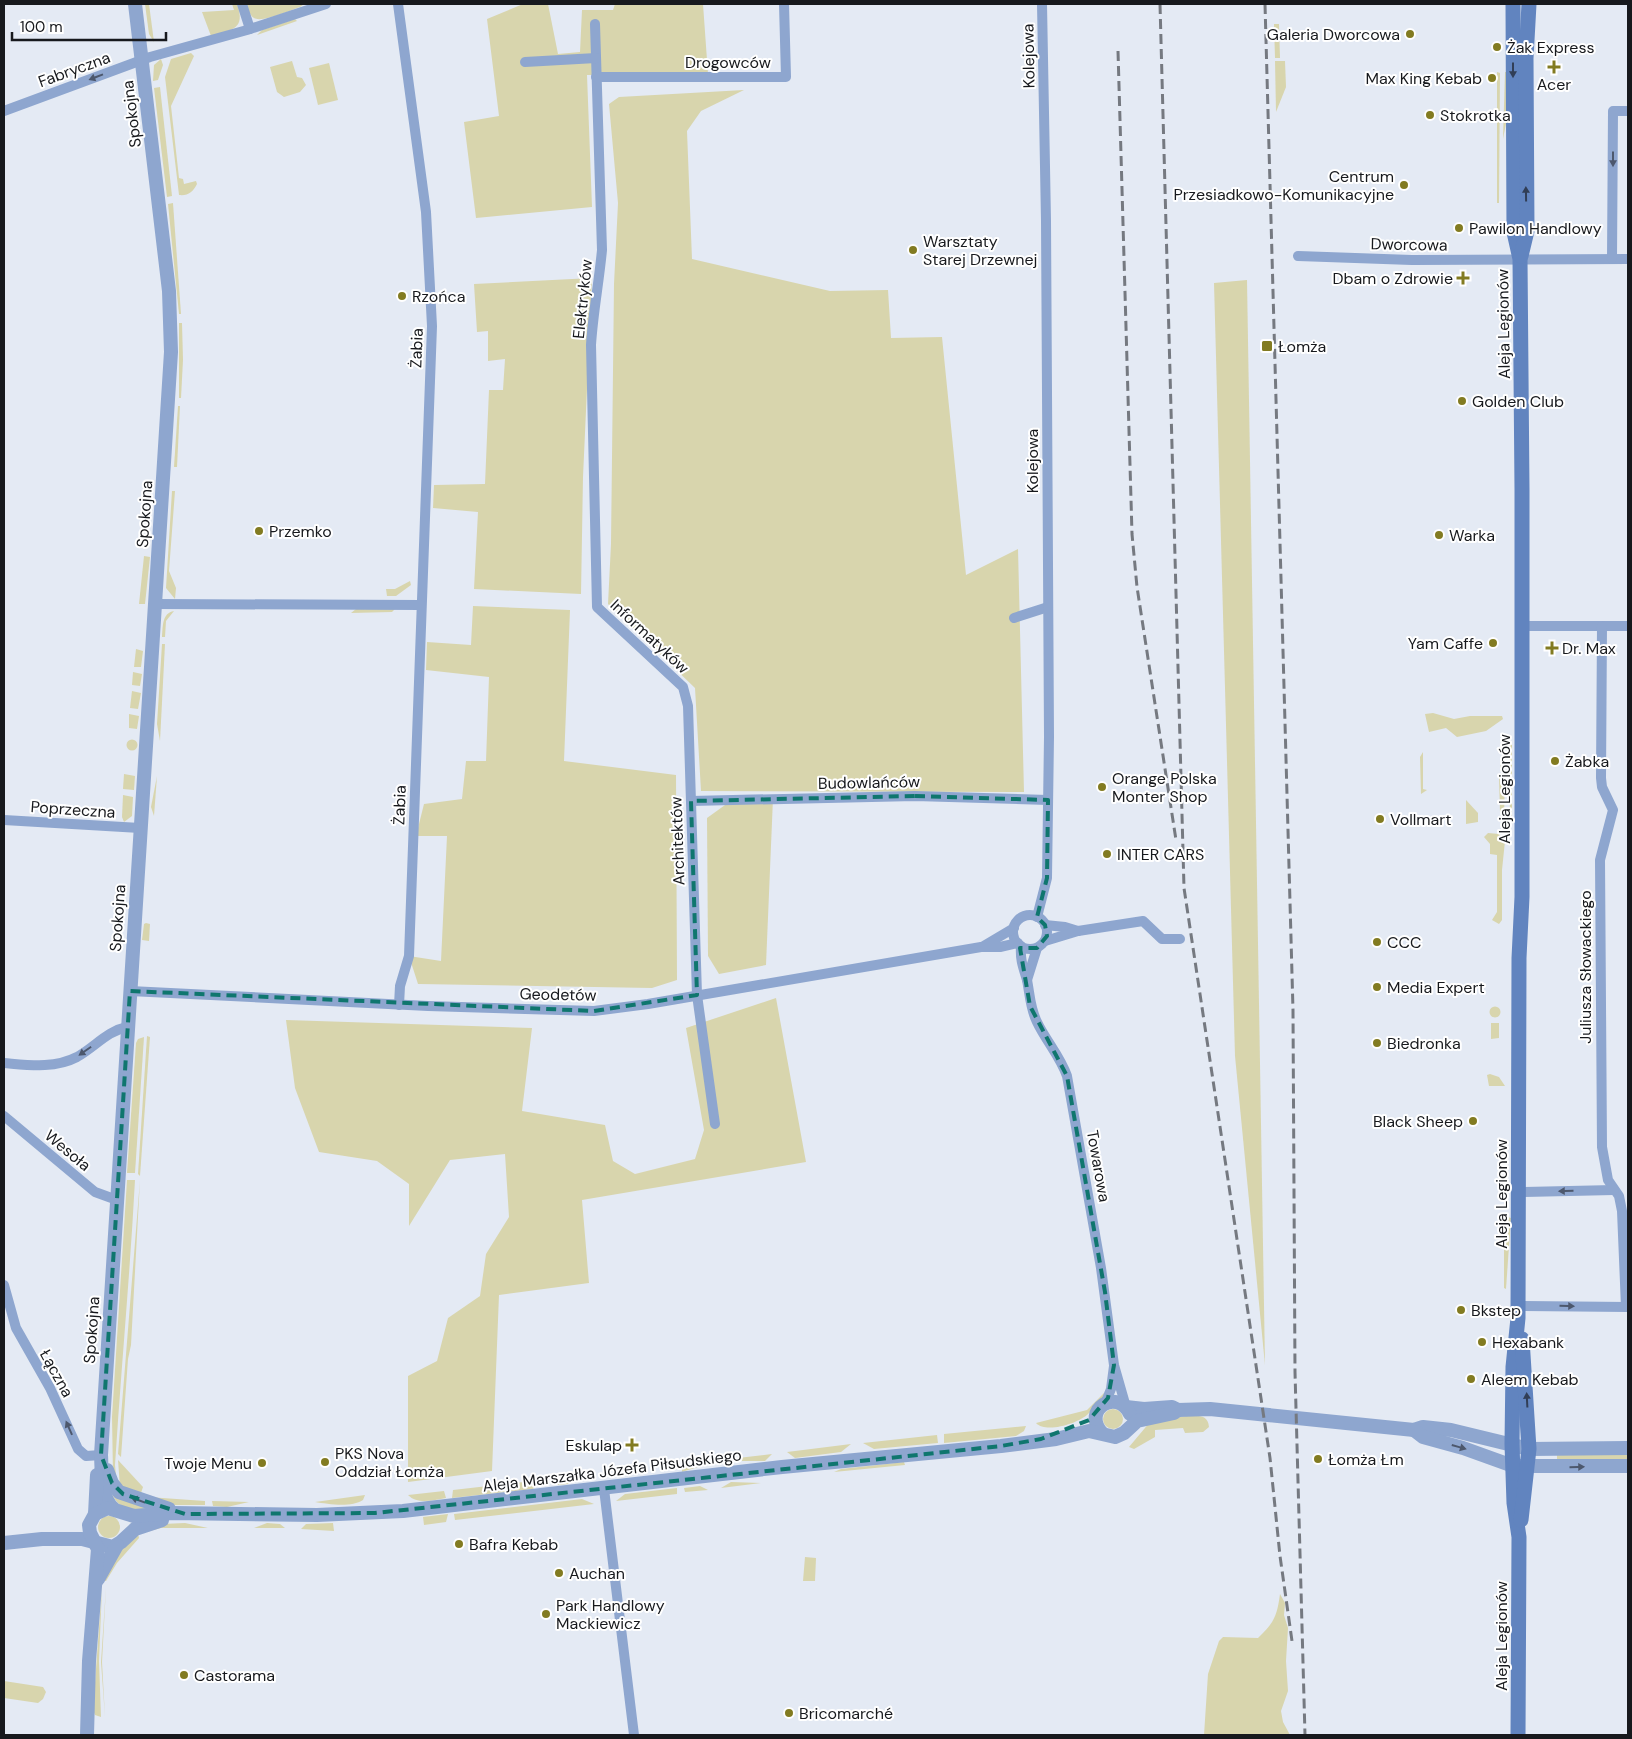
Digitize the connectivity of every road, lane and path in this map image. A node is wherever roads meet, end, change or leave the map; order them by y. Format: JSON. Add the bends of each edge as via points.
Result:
{"nodes":[{"id":1,"x":135,"y":4,"type":"edge"},
{"id":2,"x":242,"y":4,"type":"edge"},
{"id":3,"x":326,"y":4,"type":"edge"},
{"id":4,"x":398,"y":4,"type":"edge"},
{"id":5,"x":784,"y":4,"type":"edge"},
{"id":6,"x":1042,"y":4,"type":"edge"},
{"id":7,"x":1513,"y":4,"type":"edge"},
{"id":8,"x":1529,"y":4,"type":"edge"},
{"id":9,"x":595,"y":24,"type":"dead end"},
{"id":10,"x":250,"y":29,"type":"junction"},
{"id":11,"x":596,"y":58,"type":"junction"},
{"id":12,"x":142,"y":60,"type":"junction"},
{"id":13,"x":525,"y":62,"type":"dead end"},
{"id":14,"x":596,"y":77,"type":"junction"},
{"id":15,"x":4,"y":111,"type":"edge"},
{"id":16,"x":1628,"y":111,"type":"edge"},
{"id":17,"x":1298,"y":256,"type":"dead end"},
{"id":18,"x":1612,"y":259,"type":"junction"},
{"id":19,"x":1628,"y":259,"type":"edge"},
{"id":20,"x":1520,"y":260,"type":"junction"},
{"id":21,"x":156,"y":604,"type":"junction"},
{"id":22,"x":421,"y":605,"type":"junction"},
{"id":23,"x":597,"y":607,"type":"joint"},
{"id":24,"x":1048,"y":607,"type":"junction"},
{"id":25,"x":1014,"y":618,"type":"dead end"},
{"id":26,"x":1522,"y":626,"type":"junction"},
{"id":27,"x":1602,"y":626,"type":"junction"},
{"id":28,"x":1628,"y":626,"type":"edge"},
{"id":29,"x":683,"y":687,"type":"joint"},
{"id":30,"x":1048,"y":800,"type":"junction"},
{"id":31,"x":691,"y":802,"type":"junction"},
{"id":32,"x":4,"y":820,"type":"edge"},
{"id":33,"x":140,"y":828,"type":"junction"},
{"id":34,"x":1037,"y":917,"type":"junction"},
{"id":35,"x":1045,"y":925,"type":"junction"},
{"id":36,"x":1014,"y":928,"type":"junction"},
{"id":37,"x":1078,"y":931,"type":"junction"},
{"id":38,"x":1180,"y":939,"type":"dead end"},
{"id":39,"x":1041,"y":944,"type":"junction"},
{"id":40,"x":1019,"y":945,"type":"junction"},
{"id":41,"x":981,"y":947,"type":"junction"},
{"id":42,"x":1027,"y":980,"type":"junction"},
{"id":43,"x":130,"y":991,"type":"junction"},
{"id":44,"x":698,"y":995,"type":"junction"},
{"id":45,"x":399,"y":1005,"type":"junction"},
{"id":46,"x":127,"y":1028,"type":"junction"},
{"id":47,"x":4,"y":1063,"type":"edge"},
{"id":48,"x":4,"y":1116,"type":"edge"},
{"id":49,"x":715,"y":1124,"type":"dead end"},
{"id":50,"x":1614,"y":1190,"type":"junction"},
{"id":51,"x":1519,"y":1192,"type":"junction"},
{"id":52,"x":117,"y":1200,"type":"junction"},
{"id":53,"x":4,"y":1285,"type":"edge"},
{"id":54,"x":1627,"y":1307,"type":"edge"},
{"id":55,"x":1518,"y":1312,"type":"junction"},
{"id":56,"x":1114,"y":1365,"type":"junction"},
{"id":57,"x":1126,"y":1407,"type":"junction"},
{"id":58,"x":1101,"y":1408,"type":"junction"},
{"id":59,"x":1178,"y":1410,"type":"junction"},
{"id":60,"x":1130,"y":1426,"type":"junction"},
{"id":61,"x":1414,"y":1430,"type":"junction"},
{"id":62,"x":1102,"y":1434,"type":"junction"},
{"id":63,"x":1041,"y":1439,"type":"junction"},
{"id":64,"x":1512,"y":1444,"type":"junction"},
{"id":65,"x":1628,"y":1448,"type":"edge"},
{"id":66,"x":1529,"y":1449,"type":"junction"},
{"id":67,"x":101,"y":1455,"type":"junction"},
{"id":68,"x":1513,"y":1466,"type":"junction"},
{"id":69,"x":1628,"y":1466,"type":"edge"},
{"id":70,"x":1528,"y":1468,"type":"junction"},
{"id":71,"x":604,"y":1489,"type":"junction"},
{"id":72,"x":118,"y":1511,"type":"junction"},
{"id":73,"x":185,"y":1514,"type":"junction"},
{"id":74,"x":93,"y":1517,"type":"junction"},
{"id":75,"x":1519,"y":1537,"type":"junction"},
{"id":76,"x":42,"y":1539,"type":"junction"},
{"id":77,"x":122,"y":1541,"type":"junction"},
{"id":78,"x":95,"y":1542,"type":"junction"},
{"id":79,"x":4,"y":1543,"type":"edge"},
{"id":80,"x":97,"y":1582,"type":"junction"},
{"id":81,"x":87,"y":1735,"type":"edge"},
{"id":82,"x":634,"y":1735,"type":"edge"},
{"id":83,"x":1518,"y":1735,"type":"edge"}],
"edges":[{"from":1,"to":12,"type":"street","name":"Spokojna"},
{"from":2,"to":10,"type":"street"},
{"from":3,"to":10,"type":"street","name":"Fabryczna"},
{"from":4,"to":22,"type":"street","name":"Żabia","via":[[426,212],[431,274],[432,326]]},
{"from":5,"to":14,"type":"street","name":"Drogowców","via":[[786,77]]},
{"from":6,"to":24,"type":"street","name":"Kolejowa"},
{"from":7,"to":20,"type":"main road","name":"Aleja Legionów","one_way":true,"via":[[1514,232]]},
{"from":20,"to":8,"type":"main road","name":"Aleja Legionów","one_way":true,"via":[[1527,232],[1526,58]]},
{"from":9,"to":11,"type":"street","name":"Elektryków"},
{"from":10,"to":12,"type":"street","name":"Fabryczna"},
{"from":11,"to":13,"type":"street"},
{"from":11,"to":14,"type":"street","name":"Elektryków"},
{"from":12,"to":15,"type":"street","name":"Fabryczna","one_way":true},
{"from":12,"to":21,"type":"street","name":"Spokojna","via":[[169,291],[171,335]]},
{"from":14,"to":23,"type":"street","name":"Elektryków","via":[[602,250],[592,314]]},
{"from":16,"to":18,"type":"street","one_way":true,"via":[[1613,111]]},
{"from":17,"to":20,"type":"street","name":"Dworcowa"},
{"from":18,"to":19,"type":"street","name":"Dworcowa"},
{"from":18,"to":20,"type":"street","name":"Dworcowa"},
{"from":20,"to":26,"type":"main road","name":"Aleja Legionów"},
{"from":21,"to":22,"type":"street"},
{"from":21,"to":33,"type":"street","name":"Spokojna"},
{"from":22,"to":45,"type":"street","name":"Żabia","via":[[409,956],[400,986]]},
{"from":23,"to":29,"type":"street","name":"Informatyków"},
{"from":24,"to":25,"type":"street"},
{"from":24,"to":30,"type":"street","name":"Kolejowa"},
{"from":26,"to":27,"type":"street"},
{"from":26,"to":51,"type":"main road","name":"Aleja Legionów"},
{"from":27,"to":28,"type":"street"},
{"from":27,"to":50,"type":"street","name":"Juliusza Słowackiego","via":[[1601,778],[1613,810],[1600,860],[1602,1147],[1608,1180]]},
{"from":29,"to":31,"type":"street","name":"Architektów","via":[[688,706]]},
{"from":30,"to":31,"type":"street","name":"Budowlańców","via":[[915,796]]},
{"from":30,"to":34,"type":"street","name":"Kolejowa","via":[[1047,878]]},
{"from":31,"to":44,"type":"street","name":"Architektów"},
{"from":32,"to":33,"type":"street","name":"Poprzeczna"},
{"from":33,"to":43,"type":"street","name":"Spokojna"},
{"from":34,"to":35,"type":"street"},
{"from":34,"to":36,"type":"street","via":[[1026,916]]},
{"from":35,"to":37,"type":"street","via":[[1065,926]]},
{"from":35,"to":39,"type":"street","via":[[1047,930]]},
{"from":36,"to":40,"type":"street"},
{"from":36,"to":41,"type":"street"},
{"from":37,"to":38,"type":"street","via":[[1143,921],[1162,940]]},
{"from":37,"to":39,"type":"street"},
{"from":39,"to":40,"type":"street","via":[[1031,949]]},
{"from":39,"to":42,"type":"street"},
{"from":40,"to":41,"type":"street"},
{"from":40,"to":42,"type":"street","via":[[1020,964]]},
{"from":41,"to":44,"type":"street","name":"Geodetów"},
{"from":42,"to":56,"type":"street","name":"Towarowa","via":[[1030,1006],[1062,1061],[1067,1076],[1101,1268]]},
{"from":43,"to":45,"type":"street","name":"Geodetów"},
{"from":43,"to":46,"type":"street","name":"Spokojna"},
{"from":44,"to":45,"type":"street","name":"Geodetów","via":[[594,1011]]},
{"from":44,"to":49,"type":"street","name":"Architektów"},
{"from":46,"to":47,"type":"street","one_way":true,"via":[[112,1032],[78,1056],[57,1064]]},
{"from":46,"to":52,"type":"street","name":"Spokojna"},
{"from":48,"to":52,"type":"street","name":"Wesoła","via":[[95,1192]]},
{"from":50,"to":51,"type":"street","one_way":true},
{"from":50,"to":54,"type":"street","name":"Juliusza Słowackiego","via":[[1619,1196],[1622,1211]]},
{"from":51,"to":55,"type":"main road","name":"Aleja Legionów"},
{"from":52,"to":67,"type":"street","name":"Spokojna"},
{"from":67,"to":53,"type":"street","name":"Łączna","one_way":true,"via":[[86,1456],[78,1449],[50,1388],[21,1338]]},
{"from":55,"to":54,"type":"street","one_way":true},
{"from":55,"to":64,"type":"main road","name":"Aleja Legionów"},
{"from":66,"to":55,"type":"main road","name":"Aleja Legionów","one_way":true,"via":[[1525,1358]]},
{"from":56,"to":57,"type":"street","name":"Towarowa"},
{"from":56,"to":58,"type":"street","name":"Towarowa","via":[[1111,1389]]},
{"from":57,"to":58,"type":"street","name":"Aleja Marszałka Józefa Piłsudskiego","via":[[1114,1402]]},
{"from":57,"to":59,"type":"street","name":"Aleja Marszałka Józefa Piłsudskiego","via":[[1135,1410],[1172,1407]]},
{"from":57,"to":60,"type":"street","via":[[1131,1417]]},
{"from":58,"to":62,"type":"street","via":[[1097,1426]]},
{"from":58,"to":63,"type":"street","name":"Aleja Marszałka Józefa Piłsudskiego","via":[[1084,1422]]},
{"from":59,"to":60,"type":"street","name":"Aleja Marszałka Józefa Piłsudskiego","via":[[1137,1421]]},
{"from":59,"to":61,"type":"street","name":"Aleja Marszałka Józefa Piłsudskiego","via":[[1237,1411]]},
{"from":60,"to":62,"type":"street","name":"Aleja Marszałka Józefa Piłsudskiego","via":[[1120,1436]]},
{"from":61,"to":64,"type":"street","name":"Aleja Marszałka Józefa Piłsudskiego","via":[[1423,1426],[1451,1430]]},
{"from":61,"to":68,"type":"street","name":"Aleja Marszałka Józefa Piłsudskiego","one_way":true,"via":[[1423,1437]]},
{"from":62,"to":63,"type":"street","name":"Aleja Marszałka Józefa Piłsudskiego","via":[[1090,1431]]},
{"from":63,"to":71,"type":"street","name":"Aleja Marszałka Józefa Piłsudskiego"},
{"from":64,"to":66,"type":"street","name":"Aleja Marszałka Józefa Piłsudskiego"},
{"from":64,"to":68,"type":"main road","name":"Aleja Legionów"},
{"from":65,"to":66,"type":"street","name":"Aleja Marszałka Józefa Piłsudskiego"},
{"from":66,"to":70,"type":"main road","name":"Aleja Legionów"},
{"from":67,"to":72,"type":"street","name":"Spokojna","via":[[104,1487],[109,1503]]},
{"from":73,"to":67,"type":"street","one_way":true,"via":[[119,1492]]},
{"from":67,"to":74,"type":"street","name":"Spokojna"},
{"from":68,"to":70,"type":"street","name":"Aleja Marszałka Józefa Piłsudskiego"},
{"from":68,"to":75,"type":"main road","name":"Aleja Legionów"},
{"from":70,"to":69,"type":"street","name":"Aleja Marszałka Józefa Piłsudskiego","one_way":true},
{"from":70,"to":75,"type":"main road","name":"Aleja Legionów"},
{"from":71,"to":73,"type":"street","name":"Aleja Marszałka Józefa Piłsudskiego","via":[[375,1513]]},
{"from":71,"to":82,"type":"street"},
{"from":72,"to":73,"type":"street","name":"Aleja Marszałka Józefa Piłsudskiego","via":[[134,1516]]},
{"from":72,"to":74,"type":"street","name":"Aleja Marszałka Józefa Piłsudskiego","via":[[103,1509]]},
{"from":72,"to":77,"type":"street","via":[[128,1526]]},
{"from":73,"to":77,"type":"street","name":"Aleja Marszałka Józefa Piłsudskiego","via":[[144,1525]]},
{"from":74,"to":76,"type":"street","name":"Aleja Marszałka Józefa Piłsudskiego","via":[[79,1529]]},
{"from":74,"to":78,"type":"street","via":[[90,1533]]},
{"from":75,"to":83,"type":"main road","name":"Aleja Legionów"},
{"from":76,"to":78,"type":"street","name":"Aleja Marszałka Józefa Piłsudskiego"},
{"from":76,"to":79,"type":"street","name":"Aleja Marszałka Józefa Piłsudskiego"},
{"from":77,"to":78,"type":"street","name":"Aleja Marszałka Józefa Piłsudskiego","via":[[106,1547]]},
{"from":77,"to":80,"type":"street"},
{"from":78,"to":80,"type":"street","via":[[98,1549]]},
{"from":80,"to":81,"type":"street","via":[[89,1661]]}]}
